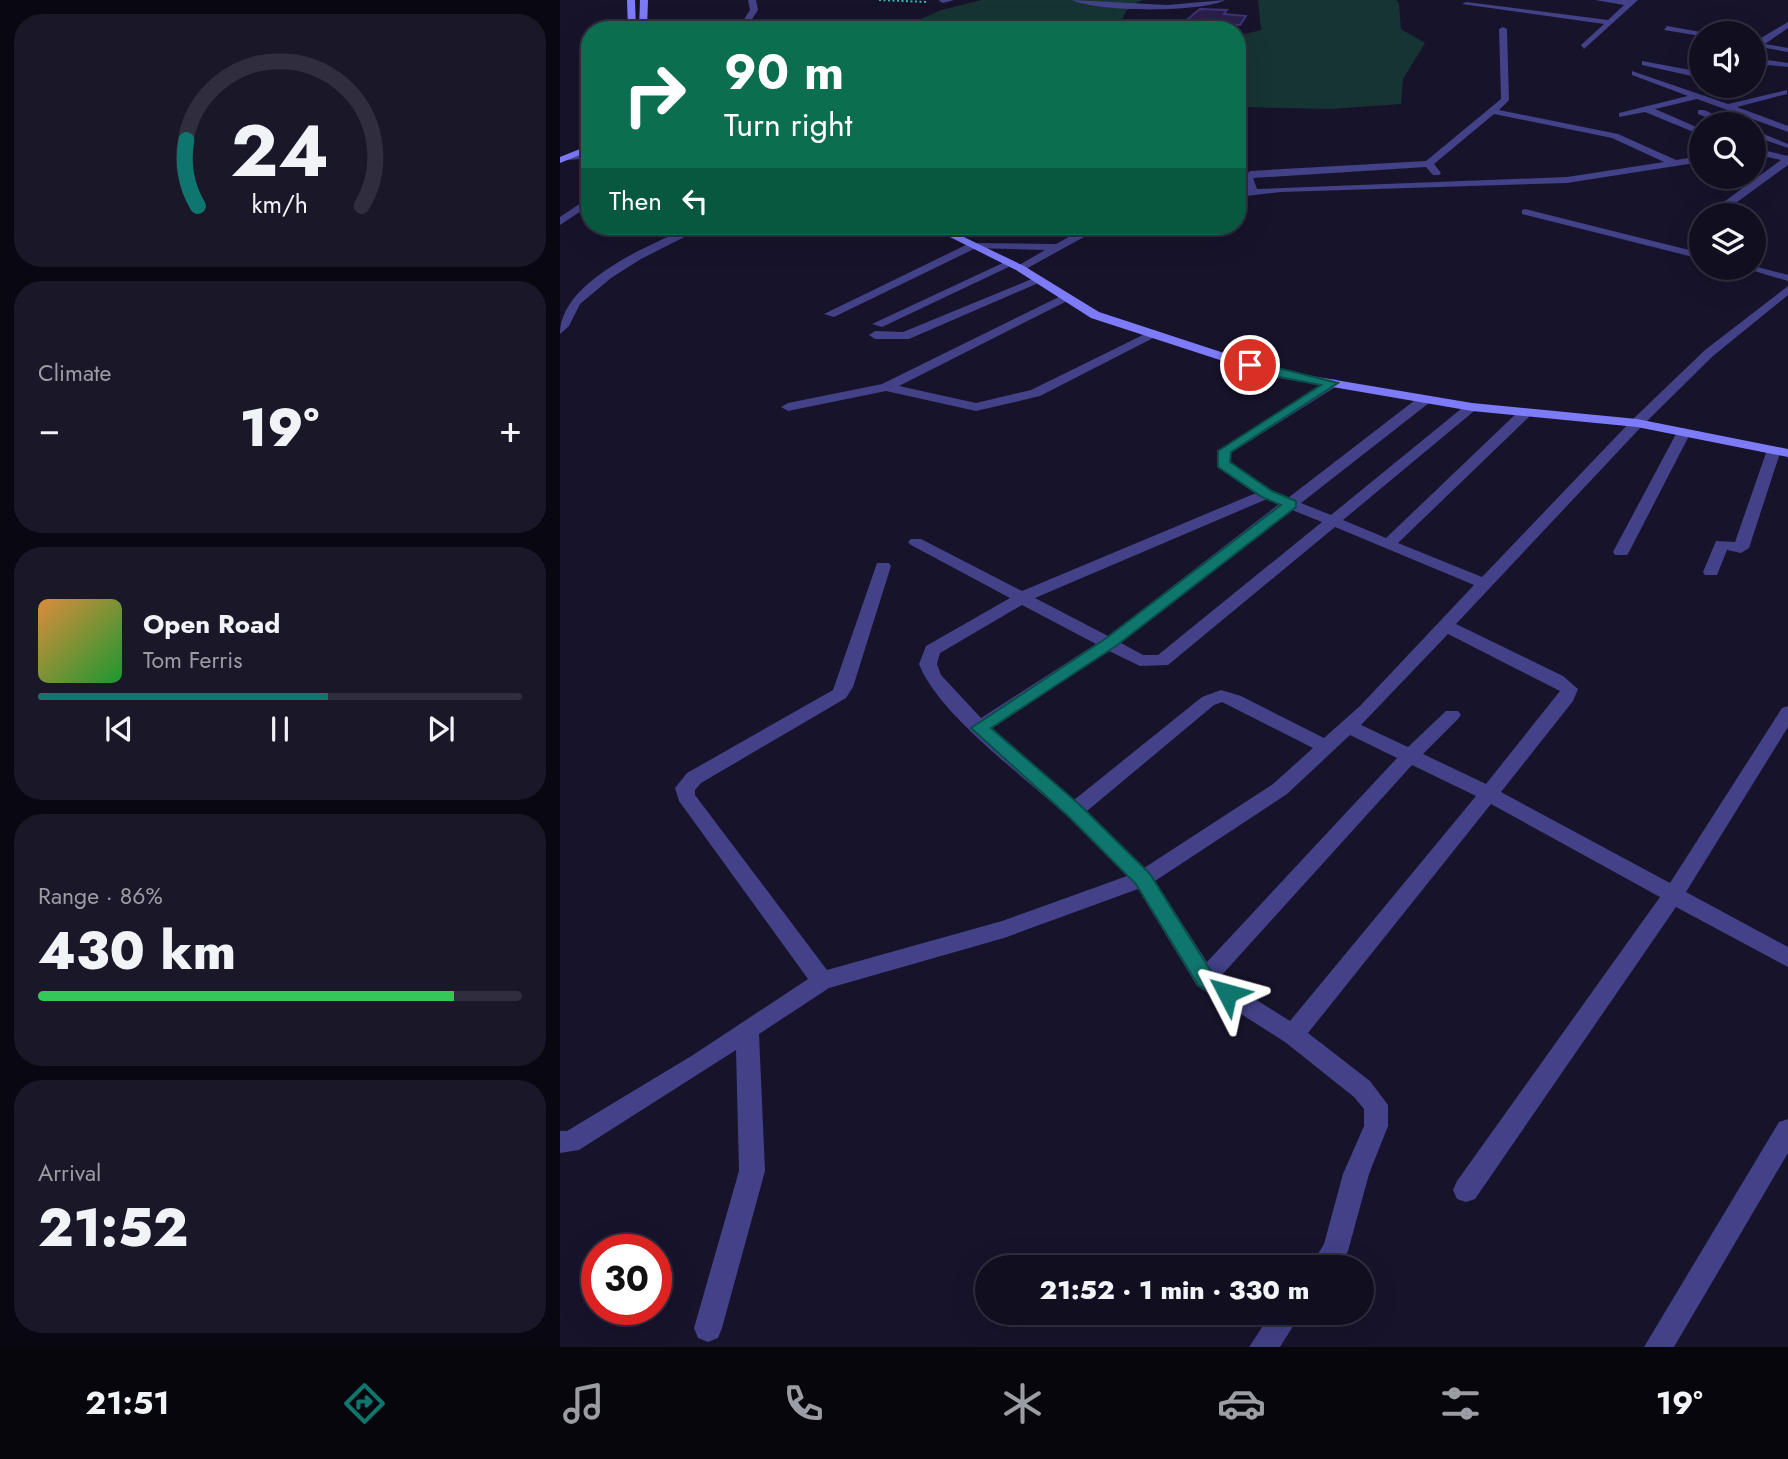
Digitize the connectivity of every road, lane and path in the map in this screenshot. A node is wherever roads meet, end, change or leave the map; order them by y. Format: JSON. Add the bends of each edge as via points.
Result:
{"nodes":[{"id":1,"x":631,"y":0,"type":"edge"},
{"id":2,"x":644,"y":0,"type":"edge"},
{"id":3,"x":752,"y":0,"type":"edge"},
{"id":4,"x":879,"y":0,"type":"edge"},
{"id":5,"x":1076,"y":0,"type":"edge"},
{"id":6,"x":1221,"y":0,"type":"edge"},
{"id":7,"x":1599,"y":0,"type":"edge"},
{"id":8,"x":915,"y":2,"type":"dead end"},
{"id":9,"x":1632,"y":2,"type":"edge"},
{"id":10,"x":1466,"y":4,"type":"dead end"},
{"id":11,"x":632,"y":21,"type":"edge"},
{"id":12,"x":643,"y":21,"type":"edge"},
{"id":13,"x":747,"y":21,"type":"edge"},
{"id":14,"x":1610,"y":23,"type":"junction"},
{"id":15,"x":1788,"y":24,"type":"edge"},
{"id":16,"x":1503,"y":29,"type":"dead end"},
{"id":17,"x":1667,"y":29,"type":"dead end"},
{"id":18,"x":1778,"y":31,"type":"junction"},
{"id":19,"x":1689,"y":32,"type":"edge"},
{"id":20,"x":1788,"y":33,"type":"edge"},
{"id":21,"x":1766,"y":38,"type":"edge"},
{"id":22,"x":1766,"y":46,"type":"edge"},
{"id":23,"x":1584,"y":47,"type":"dead end"},
{"id":24,"x":1788,"y":50,"type":"edge"},
{"id":25,"x":1645,"y":63,"type":"dead end"},
{"id":26,"x":1766,"y":63,"type":"edge"},
{"id":27,"x":1788,"y":65,"type":"edge"},
{"id":28,"x":1689,"y":72,"type":"edge"},
{"id":29,"x":1635,"y":73,"type":"dead end"},
{"id":30,"x":1689,"y":85,"type":"edge"},
{"id":31,"x":1676,"y":88,"type":"junction"},
{"id":32,"x":1766,"y":89,"type":"edge"},
{"id":33,"x":1689,"y":93,"type":"edge"},
{"id":34,"x":1786,"y":93,"type":"edge"},
{"id":35,"x":1689,"y":98,"type":"edge"},
{"id":36,"x":1702,"y":98,"type":"edge"},
{"id":37,"x":1727,"y":107,"type":"junction"},
{"id":38,"x":1646,"y":109,"type":"junction"},
{"id":39,"x":1492,"y":111,"type":"junction"},
{"id":40,"x":1622,"y":115,"type":"dead end"},
{"id":41,"x":1689,"y":127,"type":"edge"},
{"id":42,"x":1788,"y":129,"type":"edge"},
{"id":43,"x":1766,"y":138,"type":"edge"},
{"id":44,"x":1786,"y":146,"type":"edge"},
{"id":45,"x":1766,"y":149,"type":"edge"},
{"id":46,"x":581,"y":150,"type":"edge"},
{"id":47,"x":1766,"y":154,"type":"edge"},
{"id":48,"x":581,"y":156,"type":"edge"},
{"id":49,"x":563,"y":157,"type":"edge"},
{"id":50,"x":1788,"y":159,"type":"edge"},
{"id":51,"x":1689,"y":161,"type":"edge"},
{"id":52,"x":1674,"y":163,"type":"junction"},
{"id":53,"x":1429,"y":164,"type":"junction"},
{"id":54,"x":1305,"y":170,"type":"junction"},
{"id":55,"x":1445,"y":184,"type":"junction"},
{"id":56,"x":1314,"y":188,"type":"junction"},
{"id":57,"x":1253,"y":192,"type":"junction"},
{"id":58,"x":1246,"y":193,"type":"edge"},
{"id":59,"x":1729,"y":203,"type":"edge"},
{"id":60,"x":581,"y":207,"type":"edge"},
{"id":61,"x":1525,"y":212,"type":"dead end"},
{"id":62,"x":560,"y":222,"type":"edge"},
{"id":63,"x":679,"y":235,"type":"edge"},
{"id":64,"x":952,"y":235,"type":"edge"},
{"id":65,"x":1080,"y":235,"type":"edge"},
{"id":66,"x":974,"y":245,"type":"junction"},
{"id":67,"x":1058,"y":247,"type":"junction"},
{"id":68,"x":1689,"y":253,"type":"edge"},
{"id":69,"x":1015,"y":265,"type":"junction"},
{"id":70,"x":1766,"y":272,"type":"edge"},
{"id":71,"x":1788,"y":278,"type":"edge"},
{"id":72,"x":1039,"y":279,"type":"junction"},
{"id":73,"x":1788,"y":289,"type":"edge"},
{"id":74,"x":1067,"y":297,"type":"junction"},
{"id":75,"x":576,"y":300,"type":"junction"},
{"id":76,"x":560,"y":302,"type":"edge"},
{"id":77,"x":830,"y":314,"type":"dead end"},
{"id":78,"x":560,"y":330,"type":"edge"},
{"id":79,"x":1155,"y":334,"type":"junction"},
{"id":80,"x":1332,"y":383,"type":"junction"},
{"id":81,"x":886,"y":387,"type":"junction"},
{"id":82,"x":1424,"y":400,"type":"junction"},
{"id":83,"x":788,"y":407,"type":"dead end"},
{"id":84,"x":1472,"y":407,"type":"junction"},
{"id":85,"x":1525,"y":413,"type":"junction"},
{"id":86,"x":1637,"y":423,"type":"junction"},
{"id":87,"x":1684,"y":432,"type":"junction"},
{"id":88,"x":1781,"y":451,"type":"edge"},
{"id":89,"x":1267,"y":494,"type":"junction"},
{"id":90,"x":1291,"y":504,"type":"junction"},
{"id":91,"x":1332,"y":521,"type":"junction"},
{"id":92,"x":916,"y":542,"type":"dead end"},
{"id":93,"x":1388,"y":544,"type":"junction"},
{"id":94,"x":1621,"y":552,"type":"dead end"},
{"id":95,"x":883,"y":566,"type":"dead end"},
{"id":96,"x":1711,"y":572,"type":"dead end"},
{"id":97,"x":1485,"y":584,"type":"junction"},
{"id":98,"x":1023,"y":597,"type":"junction"},
{"id":99,"x":1446,"y":626,"type":"junction"},
{"id":100,"x":1111,"y":642,"type":"junction"},
{"id":101,"x":1788,"y":712,"type":"edge"},
{"id":102,"x":1452,"y":715,"type":"dead end"},
{"id":103,"x":1348,"y":727,"type":"junction"},
{"id":104,"x":979,"y":728,"type":"junction"},
{"id":105,"x":1326,"y":747,"type":"junction"},
{"id":106,"x":1410,"y":756,"type":"junction"},
{"id":107,"x":1488,"y":793,"type":"junction"},
{"id":108,"x":1074,"y":811,"type":"junction"},
{"id":109,"x":1143,"y":879,"type":"junction"},
{"id":110,"x":1672,"y":895,"type":"junction"},
{"id":111,"x":1788,"y":958,"type":"edge"},
{"id":112,"x":1205,"y":979,"type":"junction"},
{"id":113,"x":822,"y":981,"type":"junction"},
{"id":114,"x":747,"y":1028,"type":"junction"},
{"id":115,"x":1293,"y":1035,"type":"junction"},
{"id":116,"x":1788,"y":1130,"type":"edge"},
{"id":117,"x":560,"y":1142,"type":"edge"},
{"id":118,"x":1466,"y":1190,"type":"dead end"},
{"id":119,"x":1332,"y":1255,"type":"edge"},
{"id":120,"x":1279,"y":1325,"type":"edge"},
{"id":121,"x":708,"y":1328,"type":"dead end"},
{"id":122,"x":1263,"y":1347,"type":"edge"},
{"id":123,"x":1658,"y":1347,"type":"edge"}],
"edges":[{"from":1,"to":11,"type":"street"},
{"from":2,"to":12,"type":"street"},
{"from":3,"to":13,"type":"street","via":[[754,10]]},
{"from":4,"to":8,"type":"path"},
{"from":5,"to":6,"type":"street","via":[[1172,9]]},
{"from":7,"to":9,"type":"street"},
{"from":9,"to":14,"type":"street"},
{"from":10,"to":14,"type":"street"},
{"from":14,"to":23,"type":"street"},
{"from":15,"to":18,"type":"street"},
{"from":16,"to":39,"type":"street","via":[[1505,100]]},
{"from":17,"to":19,"type":"street"},
{"from":18,"to":20,"type":"street"},
{"from":18,"to":21,"type":"street"},
{"from":22,"to":24,"type":"street"},
{"from":25,"to":28,"type":"street"},
{"from":26,"to":27,"type":"street"},
{"from":29,"to":31,"type":"street"},
{"from":30,"to":31,"type":"street"},
{"from":31,"to":33,"type":"street"},
{"from":32,"to":34,"type":"street"},
{"from":34,"to":37,"type":"street"},
{"from":35,"to":38,"type":"street"},
{"from":36,"to":37,"type":"street"},
{"from":37,"to":42,"type":"street"},
{"from":38,"to":40,"type":"street"},
{"from":38,"to":41,"type":"street"},
{"from":39,"to":52,"type":"street","via":[[1615,136]]},
{"from":39,"to":53,"type":"street"},
{"from":43,"to":44,"type":"street"},
{"from":44,"to":45,"type":"street"},
{"from":46,"to":49,"type":"street"},
{"from":47,"to":50,"type":"street"},
{"from":48,"to":49,"type":"street"},
{"from":50,"to":59,"type":"street"},
{"from":51,"to":52,"type":"street"},
{"from":52,"to":55,"type":"street","via":[[1567,180]]},
{"from":53,"to":54,"type":"street"},
{"from":53,"to":55,"type":"street"},
{"from":54,"to":56,"type":"street"},
{"from":54,"to":57,"type":"street","via":[[1250,174]]},
{"from":55,"to":56,"type":"street"},
{"from":56,"to":57,"type":"street"},
{"from":57,"to":58,"type":"street"},
{"from":60,"to":62,"type":"street"},
{"from":61,"to":68,"type":"lane"},
{"from":63,"to":75,"type":"street","via":[[647,248]]},
{"from":64,"to":66,"type":"street"},
{"from":65,"to":67,"type":"street"},
{"from":66,"to":67,"type":"street"},
{"from":66,"to":69,"type":"street"},
{"from":66,"to":77,"type":"street"},
{"from":67,"to":69,"type":"street"},
{"from":69,"to":72,"type":"street"},
{"from":69,"to":72,"type":"street","via":[[876,329],[905,336]]},
{"from":70,"to":71,"type":"lane"},
{"from":72,"to":74,"type":"street"},
{"from":73,"to":86,"type":"street","via":[[1709,353]]},
{"from":74,"to":79,"type":"street","via":[[1096,315]]},
{"from":74,"to":81,"type":"street"},
{"from":75,"to":76,"type":"street"},
{"from":75,"to":78,"type":"street"},
{"from":79,"to":80,"type":"street","via":[[1274,373]]},
{"from":79,"to":81,"type":"street","via":[[1035,393],[976,407]]},
{"from":80,"to":82,"type":"street"},
{"from":80,"to":89,"type":"street","via":[[1224,451],[1223,464]]},
{"from":81,"to":83,"type":"street"},
{"from":82,"to":84,"type":"street"},
{"from":82,"to":90,"type":"street"},
{"from":84,"to":85,"type":"street"},
{"from":84,"to":91,"type":"street"},
{"from":85,"to":86,"type":"street"},
{"from":85,"to":93,"type":"street"},
{"from":86,"to":87,"type":"street"},
{"from":86,"to":97,"type":"street"},
{"from":87,"to":88,"type":"street"},
{"from":87,"to":94,"type":"street"},
{"from":88,"to":96,"type":"street","via":[[1741,548],[1721,544]]},
{"from":89,"to":90,"type":"street"},
{"from":89,"to":98,"type":"street"},
{"from":90,"to":91,"type":"street"},
{"from":90,"to":100,"type":"street"},
{"from":91,"to":93,"type":"street"},
{"from":91,"to":100,"type":"street","via":[[1162,661],[1140,660]]},
{"from":92,"to":98,"type":"street"},
{"from":93,"to":97,"type":"street"},
{"from":95,"to":113,"type":"street","via":[[840,694],[694,778],[685,788],[686,796]]},
{"from":97,"to":99,"type":"street"},
{"from":98,"to":100,"type":"street"},
{"from":98,"to":104,"type":"street","via":[[932,650],[928,664],[933,677]]},
{"from":99,"to":103,"type":"street"},
{"from":99,"to":107,"type":"street","via":[[1570,689]]},
{"from":100,"to":104,"type":"street"},
{"from":101,"to":110,"type":"street"},
{"from":102,"to":106,"type":"street"},
{"from":103,"to":105,"type":"street"},
{"from":103,"to":106,"type":"street"},
{"from":104,"to":108,"type":"street"},
{"from":105,"to":108,"type":"street","via":[[1221,696]]},
{"from":105,"to":109,"type":"street","via":[[1280,789]]},
{"from":106,"to":107,"type":"street"},
{"from":106,"to":112,"type":"street"},
{"from":107,"to":110,"type":"street"},
{"from":107,"to":115,"type":"street"},
{"from":108,"to":109,"type":"street"},
{"from":109,"to":112,"type":"street"},
{"from":109,"to":113,"type":"street","via":[[1004,929]]},
{"from":110,"to":111,"type":"street"},
{"from":110,"to":118,"type":"street"},
{"from":112,"to":115,"type":"street"},
{"from":113,"to":114,"type":"street"},
{"from":114,"to":117,"type":"street","via":[[592,1129],[570,1142]]},
{"from":114,"to":121,"type":"street","via":[[752,1171]]},
{"from":115,"to":119,"type":"street","via":[[1376,1105],[1376,1126]]},
{"from":116,"to":123,"type":"street"},
{"from":120,"to":122,"type":"street"}]}
